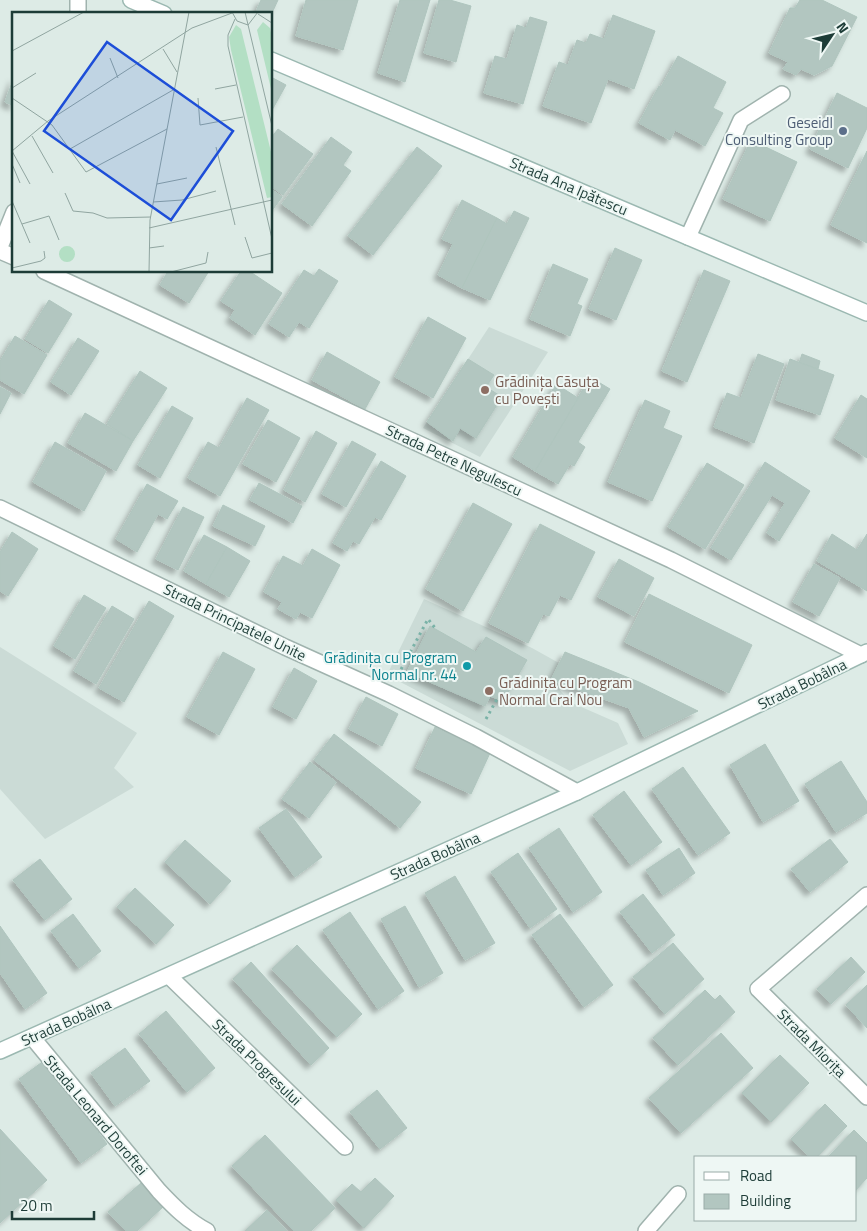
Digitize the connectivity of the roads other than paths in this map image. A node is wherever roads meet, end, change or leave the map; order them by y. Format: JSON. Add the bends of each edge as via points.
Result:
{"nodes":[{"id":1,"x":131,"y":0,"type":"edge"},
{"id":2,"x":159,"y":12,"type":"edge"},
{"id":3,"x":272,"y":60,"type":"edge"},
{"id":4,"x":782,"y":94,"type":"dead end"},
{"id":5,"x":12,"y":217,"type":"edge"},
{"id":6,"x":688,"y":236,"type":"junction"},
{"id":7,"x":0,"y":249,"type":"edge"},
{"id":8,"x":12,"y":256,"type":"edge"},
{"id":9,"x":46,"y":272,"type":"edge"},
{"id":10,"x":867,"y":313,"type":"edge"},
{"id":11,"x":0,"y":508,"type":"edge"},
{"id":12,"x":864,"y":654,"type":"edge"},
{"id":13,"x":577,"y":792,"type":"junction"},
{"id":14,"x":867,"y":895,"type":"edge"},
{"id":15,"x":168,"y":976,"type":"junction"},
{"id":16,"x":32,"y":1037,"type":"junction"},
{"id":17,"x":0,"y":1052,"type":"edge"},
{"id":18,"x":867,"y":1097,"type":"edge"},
{"id":19,"x":345,"y":1147,"type":"dead end"},
{"id":20,"x":678,"y":1194,"type":"dead end"},
{"id":21,"x":207,"y":1231,"type":"edge"},
{"id":22,"x":646,"y":1231,"type":"edge"}],
"edges":[{"from":1,"to":2,"type":"street"},
{"from":3,"to":6,"type":"street","name":"Strada Ana Ipătescu"},
{"from":4,"to":6,"type":"street","via":[[741,120]]},
{"from":5,"to":7,"type":"street"},
{"from":6,"to":10,"type":"street","name":"Strada Ana Ipătescu"},
{"from":7,"to":8,"type":"street"},
{"from":9,"to":12,"type":"street","name":"Strada Petre Negulescu","via":[[671,560]]},
{"from":11,"to":13,"type":"street","name":"Strada Principatele Unite","via":[[389,694]]},
{"from":12,"to":13,"type":"street","name":"Strada Bobâlna"},
{"from":13,"to":15,"type":"street","name":"Strada Bobâlna"},
{"from":14,"to":18,"type":"street","name":"Strada Miorița","via":[[758,989]]},
{"from":15,"to":16,"type":"street","name":"Strada Bobâlna"},
{"from":15,"to":19,"type":"street","name":"Strada Progresului"},
{"from":16,"to":17,"type":"street","name":"Strada Bobâlna"},
{"from":16,"to":21,"type":"street","name":"Strada Leonard Doroftei","via":[[159,1191],[181,1214]]},
{"from":20,"to":22,"type":"street"}]}
